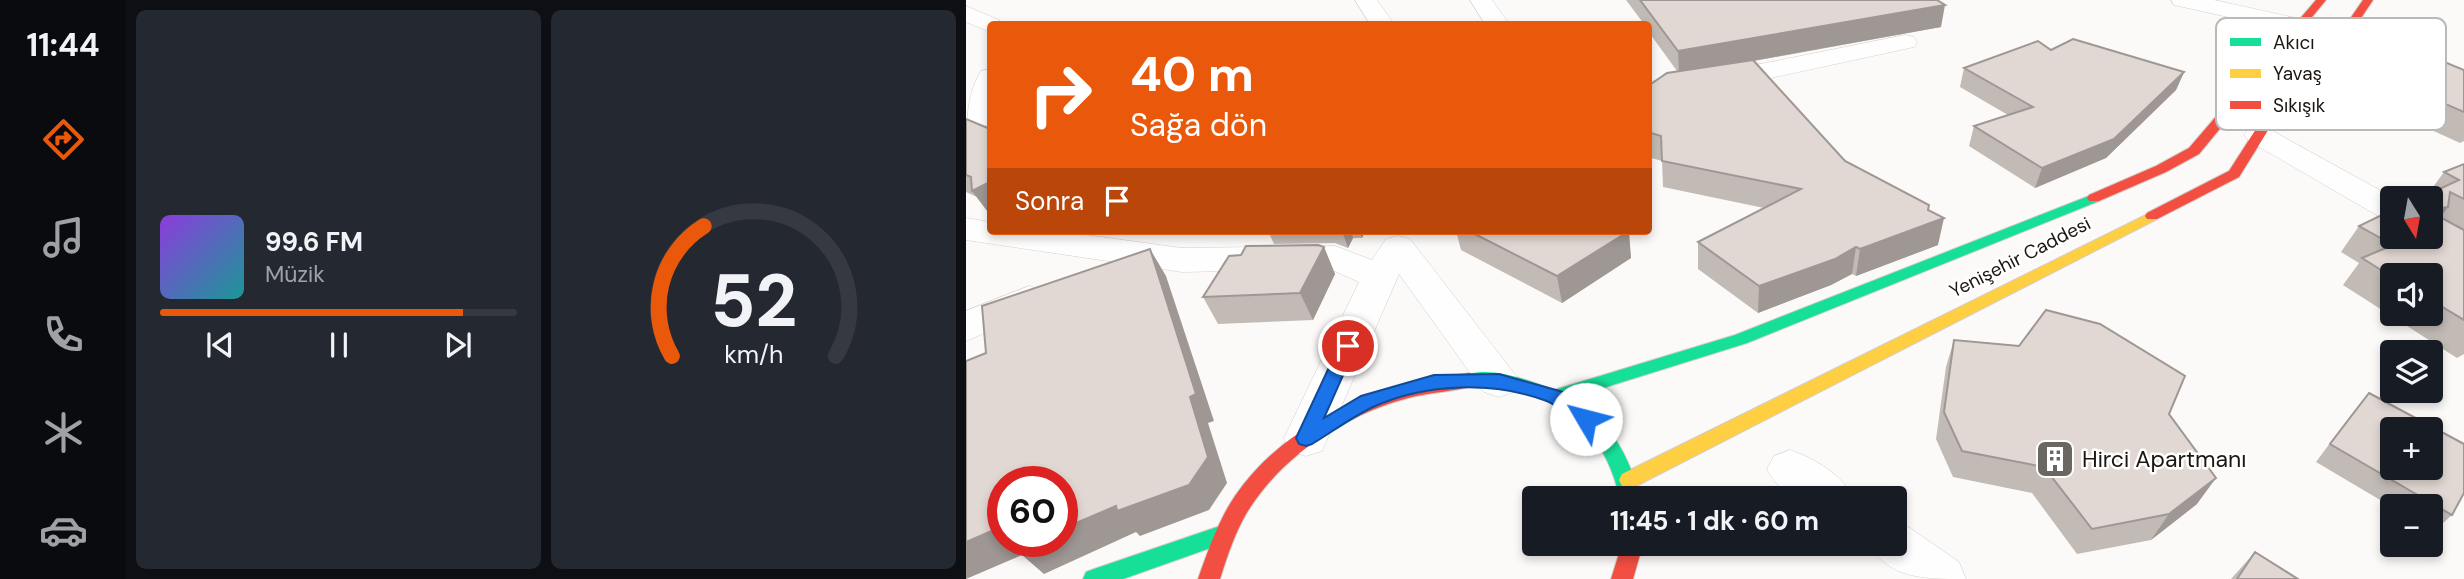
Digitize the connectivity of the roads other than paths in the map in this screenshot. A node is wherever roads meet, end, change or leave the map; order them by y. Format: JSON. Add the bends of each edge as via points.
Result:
{"nodes":[{"id":1,"x":1366,"y":0,"type":"edge"},
{"id":2,"x":1481,"y":0,"type":"edge"},
{"id":3,"x":2182,"y":0,"type":"edge"},
{"id":4,"x":2321,"y":0,"type":"edge"},
{"id":5,"x":2368,"y":0,"type":"edge"},
{"id":6,"x":966,"y":13,"type":"edge"},
{"id":7,"x":2264,"y":18,"type":"edge"},
{"id":8,"x":2306,"y":18,"type":"edge"},
{"id":9,"x":2356,"y":18,"type":"edge"},
{"id":10,"x":1380,"y":21,"type":"edge"},
{"id":11,"x":1495,"y":21,"type":"edge"},
{"id":12,"x":987,"y":24,"type":"edge"},
{"id":13,"x":1905,"y":42,"type":"edge"},
{"id":14,"x":987,"y":88,"type":"edge"},
{"id":15,"x":1652,"y":89,"type":"edge"},
{"id":16,"x":978,"y":120,"type":"dead end"},
{"id":17,"x":2216,"y":125,"type":"edge"},
{"id":18,"x":2262,"y":130,"type":"edge"},
{"id":19,"x":2259,"y":135,"type":"junction"},
{"id":20,"x":2380,"y":203,"type":"edge"},
{"id":21,"x":966,"y":229,"type":"edge"},
{"id":22,"x":987,"y":232,"type":"edge"},
{"id":23,"x":1007,"y":235,"type":"edge"},
{"id":24,"x":1393,"y":252,"type":"edge"},
{"id":25,"x":1131,"y":253,"type":"junction"},
{"id":26,"x":966,"y":327,"type":"edge"},
{"id":27,"x":1499,"y":381,"type":"junction"},
{"id":28,"x":1556,"y":397,"type":"junction"},
{"id":29,"x":1306,"y":438,"type":"junction"},
{"id":30,"x":1790,"y":469,"type":"dead end"},
{"id":31,"x":1629,"y":480,"type":"junction"},
{"id":32,"x":1629,"y":486,"type":"edge"},
{"id":33,"x":1813,"y":486,"type":"edge"},
{"id":34,"x":1223,"y":534,"type":"junction"},
{"id":35,"x":1907,"y":554,"type":"edge"},
{"id":36,"x":1629,"y":556,"type":"edge"},
{"id":37,"x":1094,"y":579,"type":"edge"},
{"id":38,"x":1209,"y":579,"type":"edge"},
{"id":39,"x":1622,"y":579,"type":"edge"},
{"id":40,"x":1941,"y":579,"type":"edge"}],
"edges":[{"from":1,"to":10,"type":"street"},
{"from":2,"to":11,"type":"street"},
{"from":3,"to":7,"type":"street"},
{"from":4,"to":8,"type":"main road","name":"Yenişehir Caddesi"},
{"from":5,"to":9,"type":"main road","name":"Yenişehir Caddesi"},
{"from":6,"to":12,"type":"street"},
{"from":13,"to":15,"type":"street"},
{"from":14,"to":16,"type":"street"},
{"from":17,"to":28,"type":"main road","name":"Yenişehir Caddesi","via":[[2194,151],[2046,219],[1741,339]]},
{"from":18,"to":19,"type":"main road","name":"Yenişehir Caddesi"},
{"from":19,"to":20,"type":"street"},
{"from":19,"to":31,"type":"main road","name":"Yenişehir Caddesi","via":[[2234,174]]},
{"from":21,"to":22,"type":"street"},
{"from":23,"to":25,"type":"street"},
{"from":24,"to":25,"type":"street","via":[[1182,260]]},
{"from":24,"to":27,"type":"street"},
{"from":24,"to":29,"type":"street"},
{"from":25,"to":26,"type":"street"},
{"from":27,"to":28,"type":"main road"},
{"from":27,"to":29,"type":"main road","via":[[1434,382],[1368,401]]},
{"from":28,"to":31,"type":"main road","via":[[1601,431]]},
{"from":29,"to":34,"type":"main road","via":[[1259,482]]},
{"from":30,"to":33,"type":"street"},
{"from":31,"to":32,"type":"main road"},
{"from":34,"to":37,"type":"main road"},
{"from":34,"to":38,"type":"main road"},
{"from":35,"to":40,"type":"street"},
{"from":36,"to":39,"type":"main road"}]}
